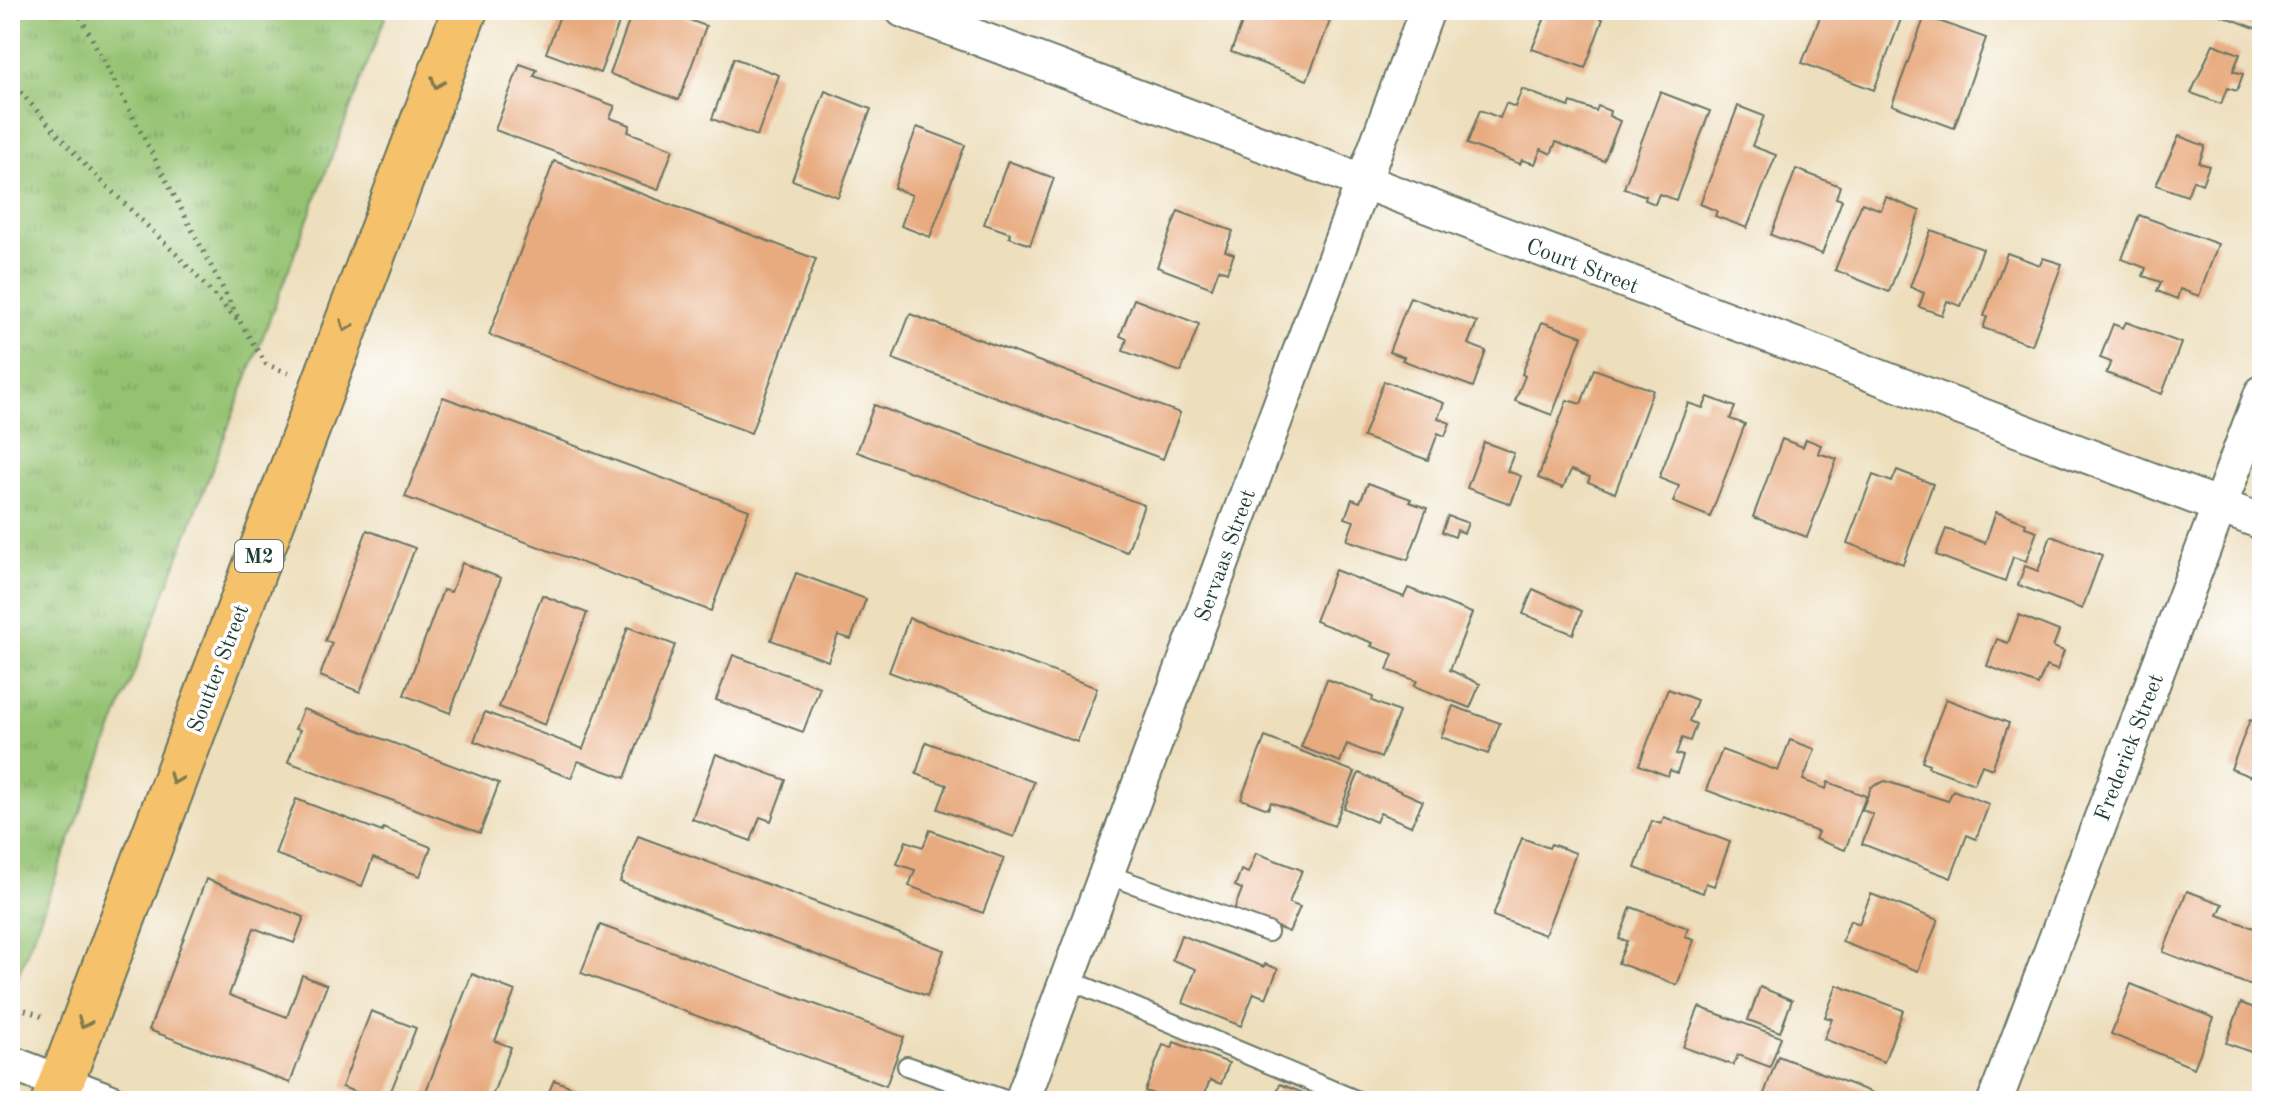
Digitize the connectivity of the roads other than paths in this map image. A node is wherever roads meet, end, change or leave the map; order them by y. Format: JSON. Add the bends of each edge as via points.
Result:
{"nodes":[{"id":1,"x":465,"y":10,"type":"edge"},
{"id":2,"x":903,"y":10,"type":"edge"},
{"id":3,"x":1427,"y":10,"type":"edge"},
{"id":4,"x":1362,"y":181,"type":"junction"},
{"id":5,"x":2262,"y":393,"type":"edge"},
{"id":6,"x":2219,"y":506,"type":"junction"},
{"id":7,"x":2262,"y":522,"type":"edge"},
{"id":8,"x":1106,"y":874,"type":"junction"},
{"id":9,"x":1268,"y":932,"type":"dead end"},
{"id":10,"x":1067,"y":979,"type":"junction"},
{"id":11,"x":10,"y":1063,"type":"edge"},
{"id":12,"x":907,"y":1066,"type":"dead end"},
{"id":13,"x":58,"y":1092,"type":"edge"},
{"id":14,"x":109,"y":1101,"type":"edge"},
{"id":15,"x":1008,"y":1101,"type":"edge"},
{"id":16,"x":1022,"y":1101,"type":"edge"},
{"id":17,"x":1358,"y":1101,"type":"edge"},
{"id":18,"x":1995,"y":1101,"type":"edge"}],
"edges":[{"from":1,"to":13,"type":"main road","name":"Soutter Street","number":"M2","one_way":true},
{"from":2,"to":4,"type":"street","name":"Court Street"},
{"from":3,"to":4,"type":"street","name":"Servaas Street"},
{"from":4,"to":6,"type":"street","name":"Court Street"},
{"from":4,"to":8,"type":"street","name":"Servaas Street"},
{"from":5,"to":6,"type":"street","name":"Frederick Street"},
{"from":6,"to":7,"type":"street","name":"Court Street"},
{"from":6,"to":18,"type":"street","name":"Frederick Street"},
{"from":8,"to":9,"type":"lane"},
{"from":8,"to":10,"type":"street","name":"Servaas Street"},
{"from":10,"to":16,"type":"street","name":"Servaas Street"},
{"from":10,"to":17,"type":"lane"},
{"from":11,"to":13,"type":"street"},
{"from":12,"to":15,"type":"lane"},
{"from":13,"to":14,"type":"street"}]}
